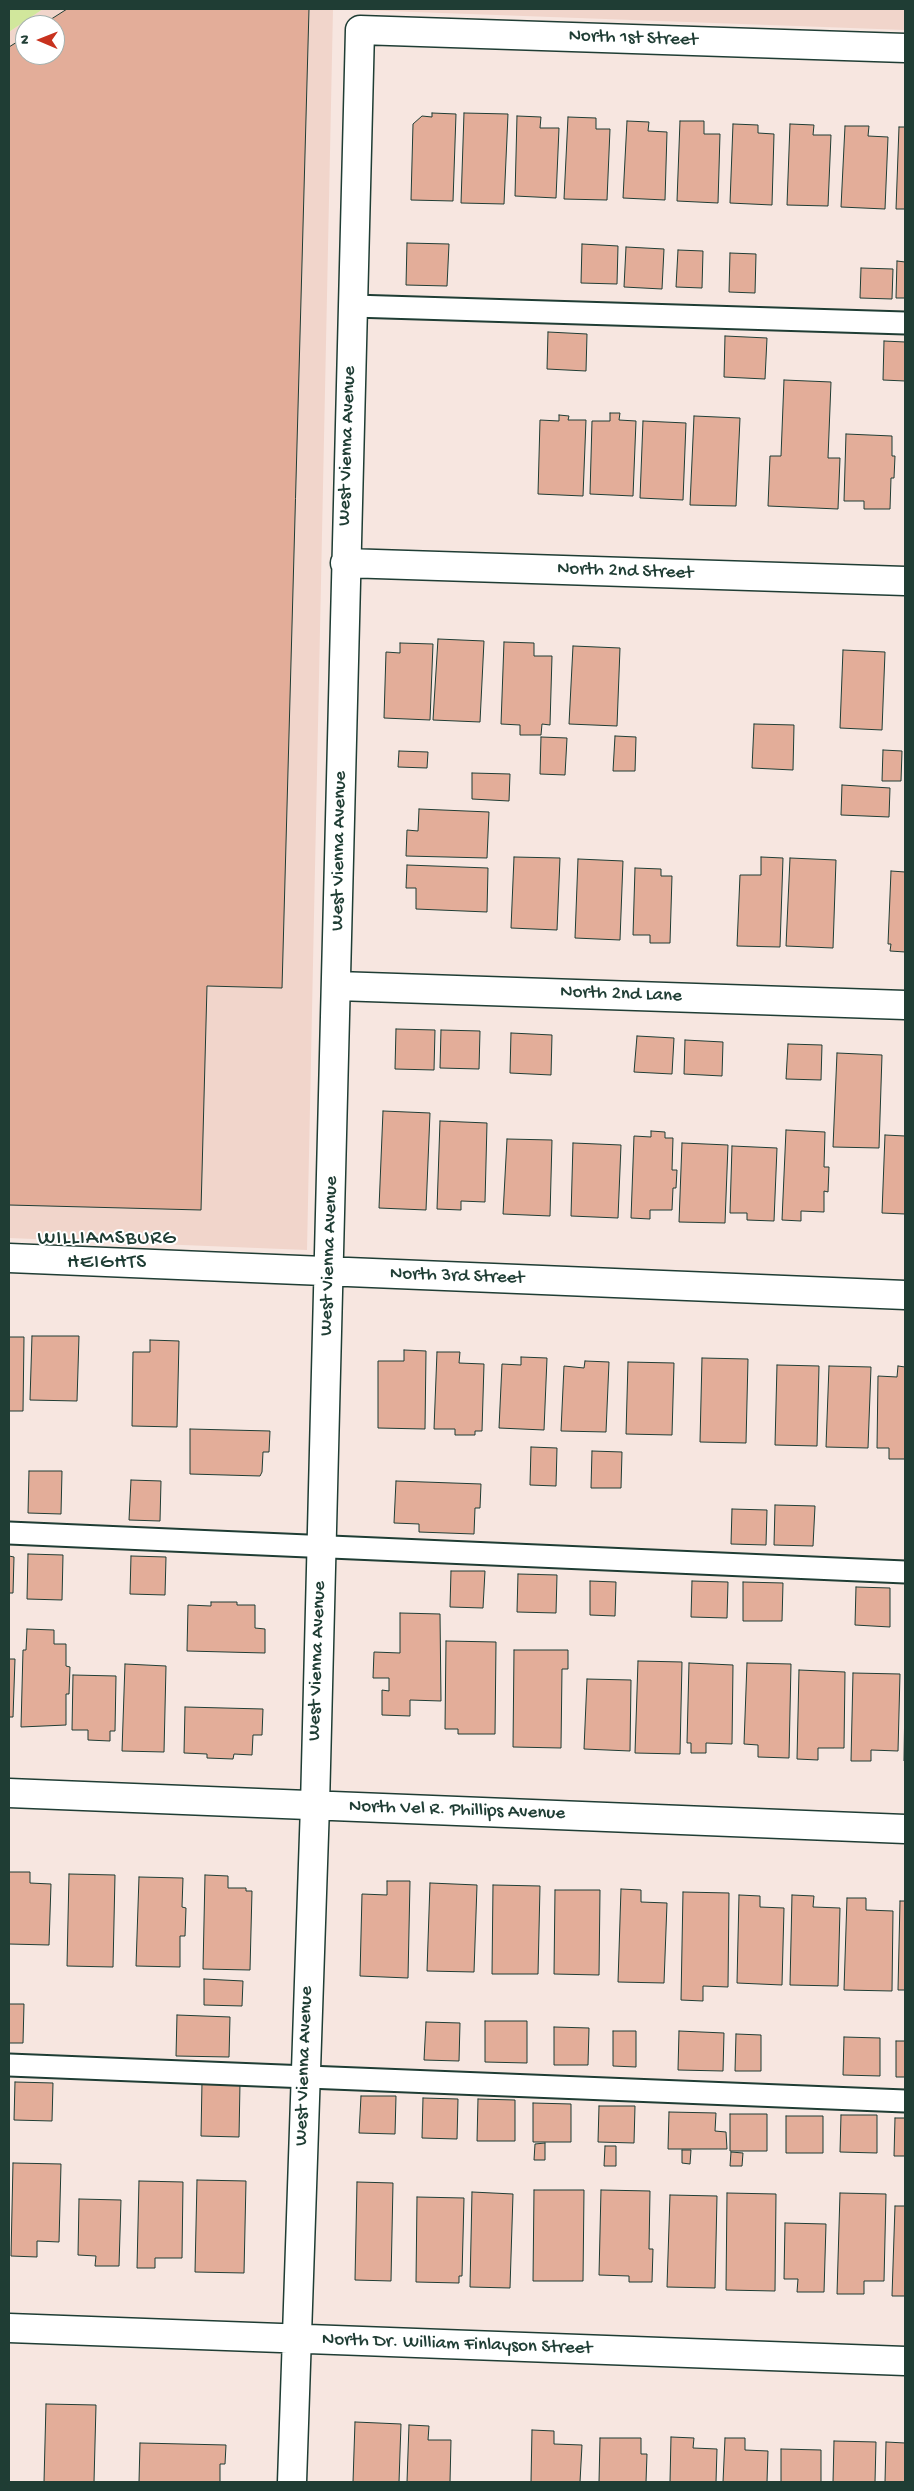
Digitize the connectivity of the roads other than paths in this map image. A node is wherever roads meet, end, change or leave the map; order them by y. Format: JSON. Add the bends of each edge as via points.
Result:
{"nodes":[{"id":1,"x":360,"y":30,"type":"joint"},
{"id":2,"x":905,"y":48,"type":"edge"},
{"id":3,"x":352,"y":306,"type":"junction"},
{"id":4,"x":905,"y":323,"type":"edge"},
{"id":5,"x":345,"y":563,"type":"junction"},
{"id":6,"x":905,"y":581,"type":"edge"},
{"id":7,"x":337,"y":986,"type":"junction"},
{"id":8,"x":905,"y":1005,"type":"edge"},
{"id":9,"x":9,"y":1258,"type":"edge"},
{"id":10,"x":329,"y":1272,"type":"junction"},
{"id":11,"x":905,"y":1296,"type":"edge"},
{"id":12,"x":9,"y":1534,"type":"edge"},
{"id":13,"x":322,"y":1546,"type":"junction"},
{"id":14,"x":905,"y":1572,"type":"edge"},
{"id":15,"x":9,"y":1793,"type":"edge"},
{"id":16,"x":315,"y":1805,"type":"junction"},
{"id":17,"x":905,"y":1829,"type":"edge"},
{"id":18,"x":9,"y":2065,"type":"edge"},
{"id":19,"x":304,"y":2078,"type":"junction"},
{"id":20,"x":905,"y":2101,"type":"edge"},
{"id":21,"x":9,"y":2328,"type":"edge"},
{"id":22,"x":296,"y":2339,"type":"junction"},
{"id":23,"x":905,"y":2361,"type":"edge"},
{"id":24,"x":292,"y":2482,"type":"edge"}],
"edges":[{"from":1,"to":2,"type":"street","name":"North 1st Street"},
{"from":1,"to":3,"type":"street","name":"West Vienna Avenue"},
{"from":3,"to":4,"type":"lane"},
{"from":3,"to":5,"type":"street","name":"West Vienna Avenue"},
{"from":5,"to":6,"type":"street","name":"North 2nd Street"},
{"from":5,"to":7,"type":"street","name":"West Vienna Avenue"},
{"from":7,"to":8,"type":"street","name":"North 2nd Lane"},
{"from":7,"to":10,"type":"street","name":"West Vienna Avenue"},
{"from":9,"to":10,"type":"street","name":"North 3rd Street"},
{"from":10,"to":11,"type":"street","name":"North 3rd Street"},
{"from":10,"to":13,"type":"street","name":"West Vienna Avenue"},
{"from":12,"to":13,"type":"lane"},
{"from":13,"to":14,"type":"lane"},
{"from":13,"to":16,"type":"street","name":"West Vienna Avenue"},
{"from":15,"to":16,"type":"street","name":"North Vel R. Phillips Avenue"},
{"from":16,"to":17,"type":"street","name":"North Vel R. Phillips Avenue"},
{"from":16,"to":19,"type":"street","name":"West Vienna Avenue"},
{"from":18,"to":19,"type":"lane"},
{"from":19,"to":20,"type":"lane"},
{"from":19,"to":22,"type":"street","name":"West Vienna Avenue"},
{"from":21,"to":22,"type":"street","name":"North Dr. William Finlayson Street"},
{"from":22,"to":23,"type":"street","name":"North Dr. William Finlayson Street"},
{"from":22,"to":24,"type":"street","name":"West Vienna Avenue"}]}
